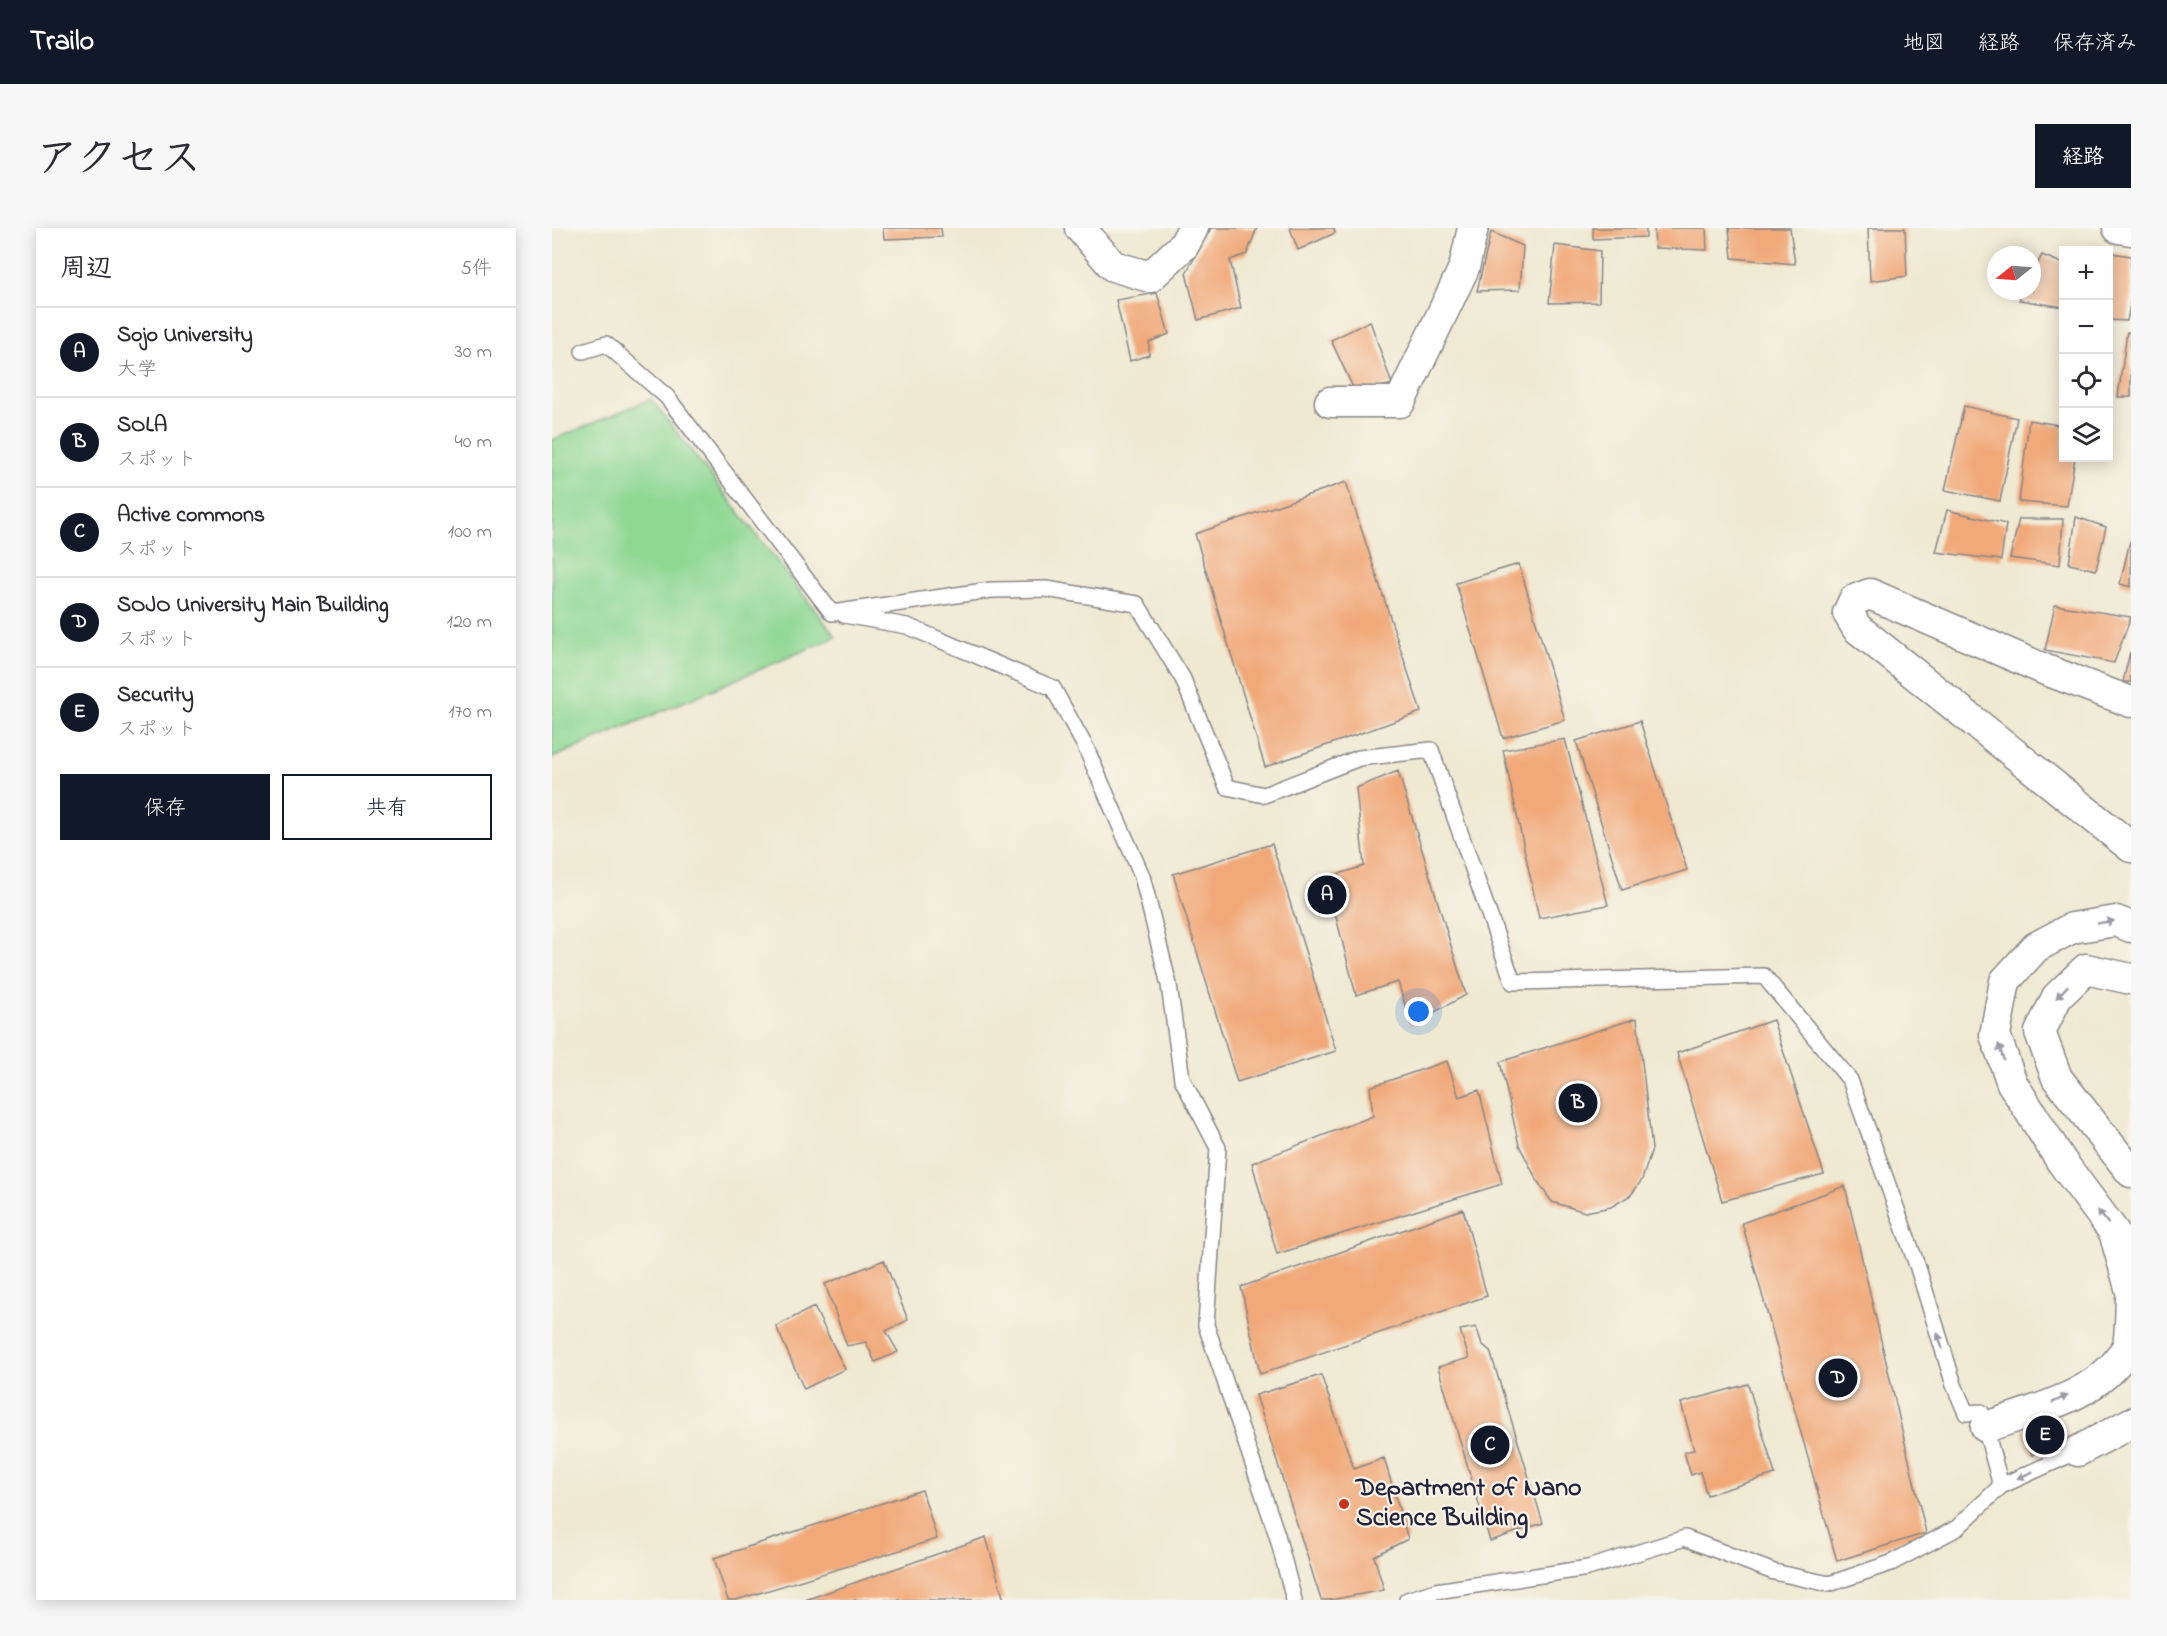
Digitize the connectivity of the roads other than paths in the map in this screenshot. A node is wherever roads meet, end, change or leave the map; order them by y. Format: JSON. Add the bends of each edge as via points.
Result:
{"nodes":[{"id":1,"x":1080,"y":228,"type":"edge"},
{"id":2,"x":1193,"y":228,"type":"edge"},
{"id":3,"x":1473,"y":228,"type":"edge"},
{"id":4,"x":2118,"y":228,"type":"edge"},
{"id":5,"x":2131,"y":230,"type":"edge"},
{"id":6,"x":583,"y":351,"type":"dead end"},
{"id":7,"x":1330,"y":402,"type":"dead end"},
{"id":8,"x":832,"y":613,"type":"junction"},
{"id":9,"x":2131,"y":702,"type":"edge"},
{"id":10,"x":2131,"y":847,"type":"edge"},
{"id":11,"x":2131,"y":927,"type":"edge"},
{"id":12,"x":2131,"y":979,"type":"edge"},
{"id":13,"x":2131,"y":1172,"type":"edge"},
{"id":14,"x":2131,"y":1291,"type":"edge"},
{"id":15,"x":2131,"y":1299,"type":"edge"},
{"id":16,"x":2131,"y":1423,"type":"edge"},
{"id":17,"x":1986,"y":1427,"type":"junction"},
{"id":18,"x":2078,"y":1451,"type":"joint"},
{"id":19,"x":2001,"y":1486,"type":"junction"},
{"id":20,"x":1294,"y":1600,"type":"edge"},
{"id":21,"x":1407,"y":1600,"type":"edge"}],
"edges":[{"from":1,"to":2,"type":"street","via":[[1113,266],[1150,277],[1184,245]]},
{"from":3,"to":7,"type":"street","via":[[1464,268],[1400,402]]},
{"from":4,"to":5,"type":"street"},
{"from":6,"to":8,"type":"lane","via":[[606,344],[668,397]]},
{"from":17,"to":8,"type":"lane","one_way":true,"via":[[1981,1412],[1966,1413],[1954,1385],[1918,1268],[1850,1080],[1764,976],[1513,982],[1431,750],[1359,758],[1264,795],[1227,788],[1182,679],[1137,604],[1046,589],[991,590]]},
{"from":8,"to":20,"type":"lane","via":[[907,626],[1053,687],[1086,748],[1142,876],[1169,985],[1182,1079],[1218,1148],[1206,1325],[1277,1535]]},
{"from":9,"to":10,"type":"street","via":[[1870,594],[1854,600],[1848,613],[1857,628]]},
{"from":14,"to":11,"type":"street","one_way":true,"via":[[2114,1232],[2062,1162],[2012,1083],[1995,1035],[2005,981],[2036,947],[2072,928],[2116,921]]},
{"from":12,"to":13,"type":"street","one_way":true,"via":[[2086,969],[2057,997],[2040,1032],[2057,1078]]},
{"from":17,"to":15,"type":"street","one_way":true,"via":[[2096,1383],[2127,1348]]},
{"from":16,"to":18,"type":"street"},
{"from":17,"to":19,"type":"lane"},
{"from":18,"to":19,"type":"lane","one_way":true},
{"from":19,"to":21,"type":"lane","via":[[1957,1528],[1891,1563],[1829,1584],[1774,1572],[1685,1538],[1588,1568],[1436,1591]]}]}
